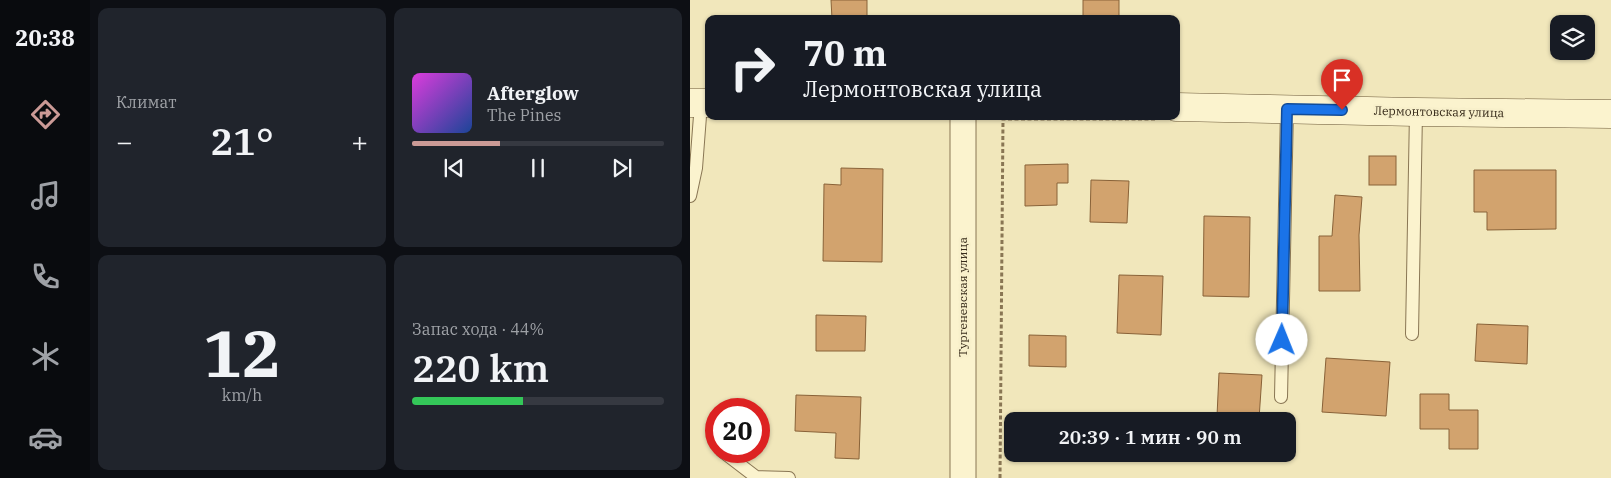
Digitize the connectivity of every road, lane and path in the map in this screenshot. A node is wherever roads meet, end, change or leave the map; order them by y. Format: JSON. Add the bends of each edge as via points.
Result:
{"nodes":[{"id":1,"x":700,"y":103,"type":"edge"},
{"id":2,"x":1287,"y":109,"type":"junction"},
{"id":3,"x":1416,"y":112,"type":"junction"},
{"id":4,"x":1180,"y":113,"type":"edge"},
{"id":5,"x":1611,"y":114,"type":"edge"},
{"id":6,"x":963,"y":120,"type":"edge"},
{"id":7,"x":1003,"y":120,"type":"edge"},
{"id":8,"x":690,"y":196,"type":"edge"},
{"id":9,"x":1412,"y":334,"type":"dead end"},
{"id":10,"x":1281,"y":397,"type":"dead end"},
{"id":11,"x":738,"y":463,"type":"edge"},
{"id":12,"x":789,"y":478,"type":"edge"},
{"id":13,"x":963,"y":478,"type":"edge"},
{"id":14,"x":1000,"y":478,"type":"edge"}],
"edges":[{"from":1,"to":8,"type":"lane","via":[[696,168]]},
{"from":2,"to":3,"type":"street","name":"Лермонтовская улица"},
{"from":2,"to":4,"type":"street","name":"Лермонтовская улица"},
{"from":2,"to":10,"type":"lane"},
{"from":3,"to":5,"type":"street","name":"Лермонтовская улица"},
{"from":3,"to":9,"type":"lane"},
{"from":6,"to":13,"type":"street","name":"Тургеневская улица"},
{"from":7,"to":14,"type":"path"},
{"from":11,"to":12,"type":"lane","via":[[756,477]]}]}
